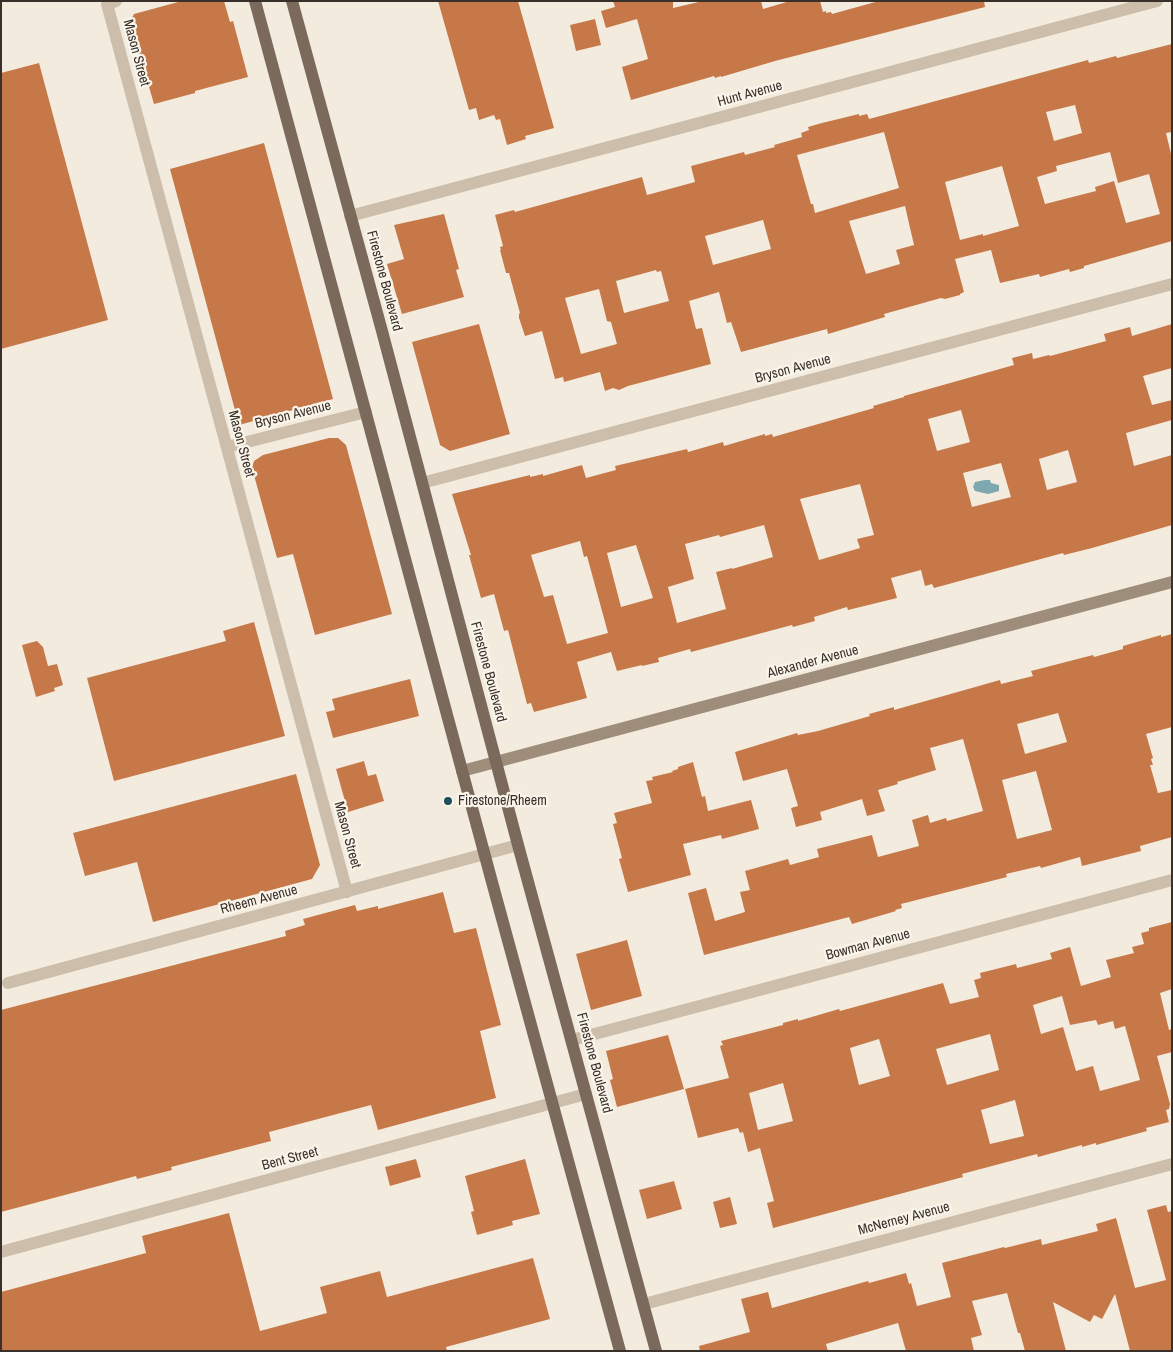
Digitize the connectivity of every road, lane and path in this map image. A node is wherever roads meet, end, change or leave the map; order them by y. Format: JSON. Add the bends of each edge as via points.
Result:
{"nodes":[{"id":1,"x":255,"y":1,"type":"edge"},
{"id":2,"x":292,"y":1,"type":"edge"},
{"id":3,"x":1157,"y":1,"type":"edge"},
{"id":4,"x":112,"y":2,"type":"edge"},
{"id":5,"x":350,"y":216,"type":"junction"},
{"id":6,"x":1172,"y":284,"type":"edge"},
{"id":7,"x":366,"y":412,"type":"junction"},
{"id":8,"x":227,"y":447,"type":"junction"},
{"id":9,"x":422,"y":483,"type":"junction"},
{"id":10,"x":1172,"y":582,"type":"edge"},
{"id":11,"x":497,"y":762,"type":"junction"},
{"id":12,"x":462,"y":771,"type":"junction"},
{"id":13,"x":518,"y":845,"type":"junction"},
{"id":14,"x":484,"y":855,"type":"junction"},
{"id":15,"x":1172,"y":880,"type":"edge"},
{"id":16,"x":347,"y":892,"type":"junction"},
{"id":17,"x":8,"y":983,"type":"dead end"},
{"id":18,"x":572,"y":1040,"type":"junction"},
{"id":19,"x":586,"y":1094,"type":"junction"},
{"id":20,"x":553,"y":1104,"type":"junction"},
{"id":21,"x":1172,"y":1164,"type":"edge"},
{"id":22,"x":1,"y":1252,"type":"edge"},
{"id":23,"x":644,"y":1304,"type":"junction"},
{"id":24,"x":620,"y":1351,"type":"edge"},
{"id":25,"x":656,"y":1351,"type":"edge"}],
"edges":[{"from":1,"to":7,"type":"main road"},
{"from":2,"to":5,"type":"main road","name":"Firestone Boulevard"},
{"from":3,"to":5,"type":"street","name":"Hunt Avenue"},
{"from":4,"to":8,"type":"street","name":"Mason Street"},
{"from":5,"to":9,"type":"main road","name":"Firestone Boulevard"},
{"from":6,"to":9,"type":"street","name":"Bryson Avenue"},
{"from":7,"to":8,"type":"street","name":"Bryson Avenue"},
{"from":7,"to":12,"type":"main road"},
{"from":8,"to":16,"type":"street","name":"Mason Street"},
{"from":9,"to":11,"type":"main road","name":"Firestone Boulevard"},
{"from":10,"to":11,"type":"street","name":"Alexander Avenue"},
{"from":11,"to":12,"type":"street","name":"Alexander Avenue"},
{"from":11,"to":13,"type":"main road","name":"Firestone Boulevard"},
{"from":12,"to":14,"type":"main road"},
{"from":13,"to":14,"type":"street","name":"Rheem Avenue"},
{"from":13,"to":18,"type":"main road","name":"Firestone Boulevard"},
{"from":14,"to":16,"type":"street","name":"Rheem Avenue"},
{"from":14,"to":20,"type":"main road"},
{"from":15,"to":18,"type":"street","name":"Bowman Avenue"},
{"from":16,"to":17,"type":"street","name":"Rheem Avenue"},
{"from":18,"to":19,"type":"main road","name":"Firestone Boulevard"},
{"from":19,"to":20,"type":"street","name":"Bent Street"},
{"from":19,"to":23,"type":"main road","name":"Firestone Boulevard"},
{"from":20,"to":22,"type":"street","name":"Bent Street"},
{"from":20,"to":24,"type":"main road"},
{"from":21,"to":23,"type":"street","name":"McNerney Avenue"},
{"from":23,"to":25,"type":"main road","name":"Firestone Boulevard"}]}
